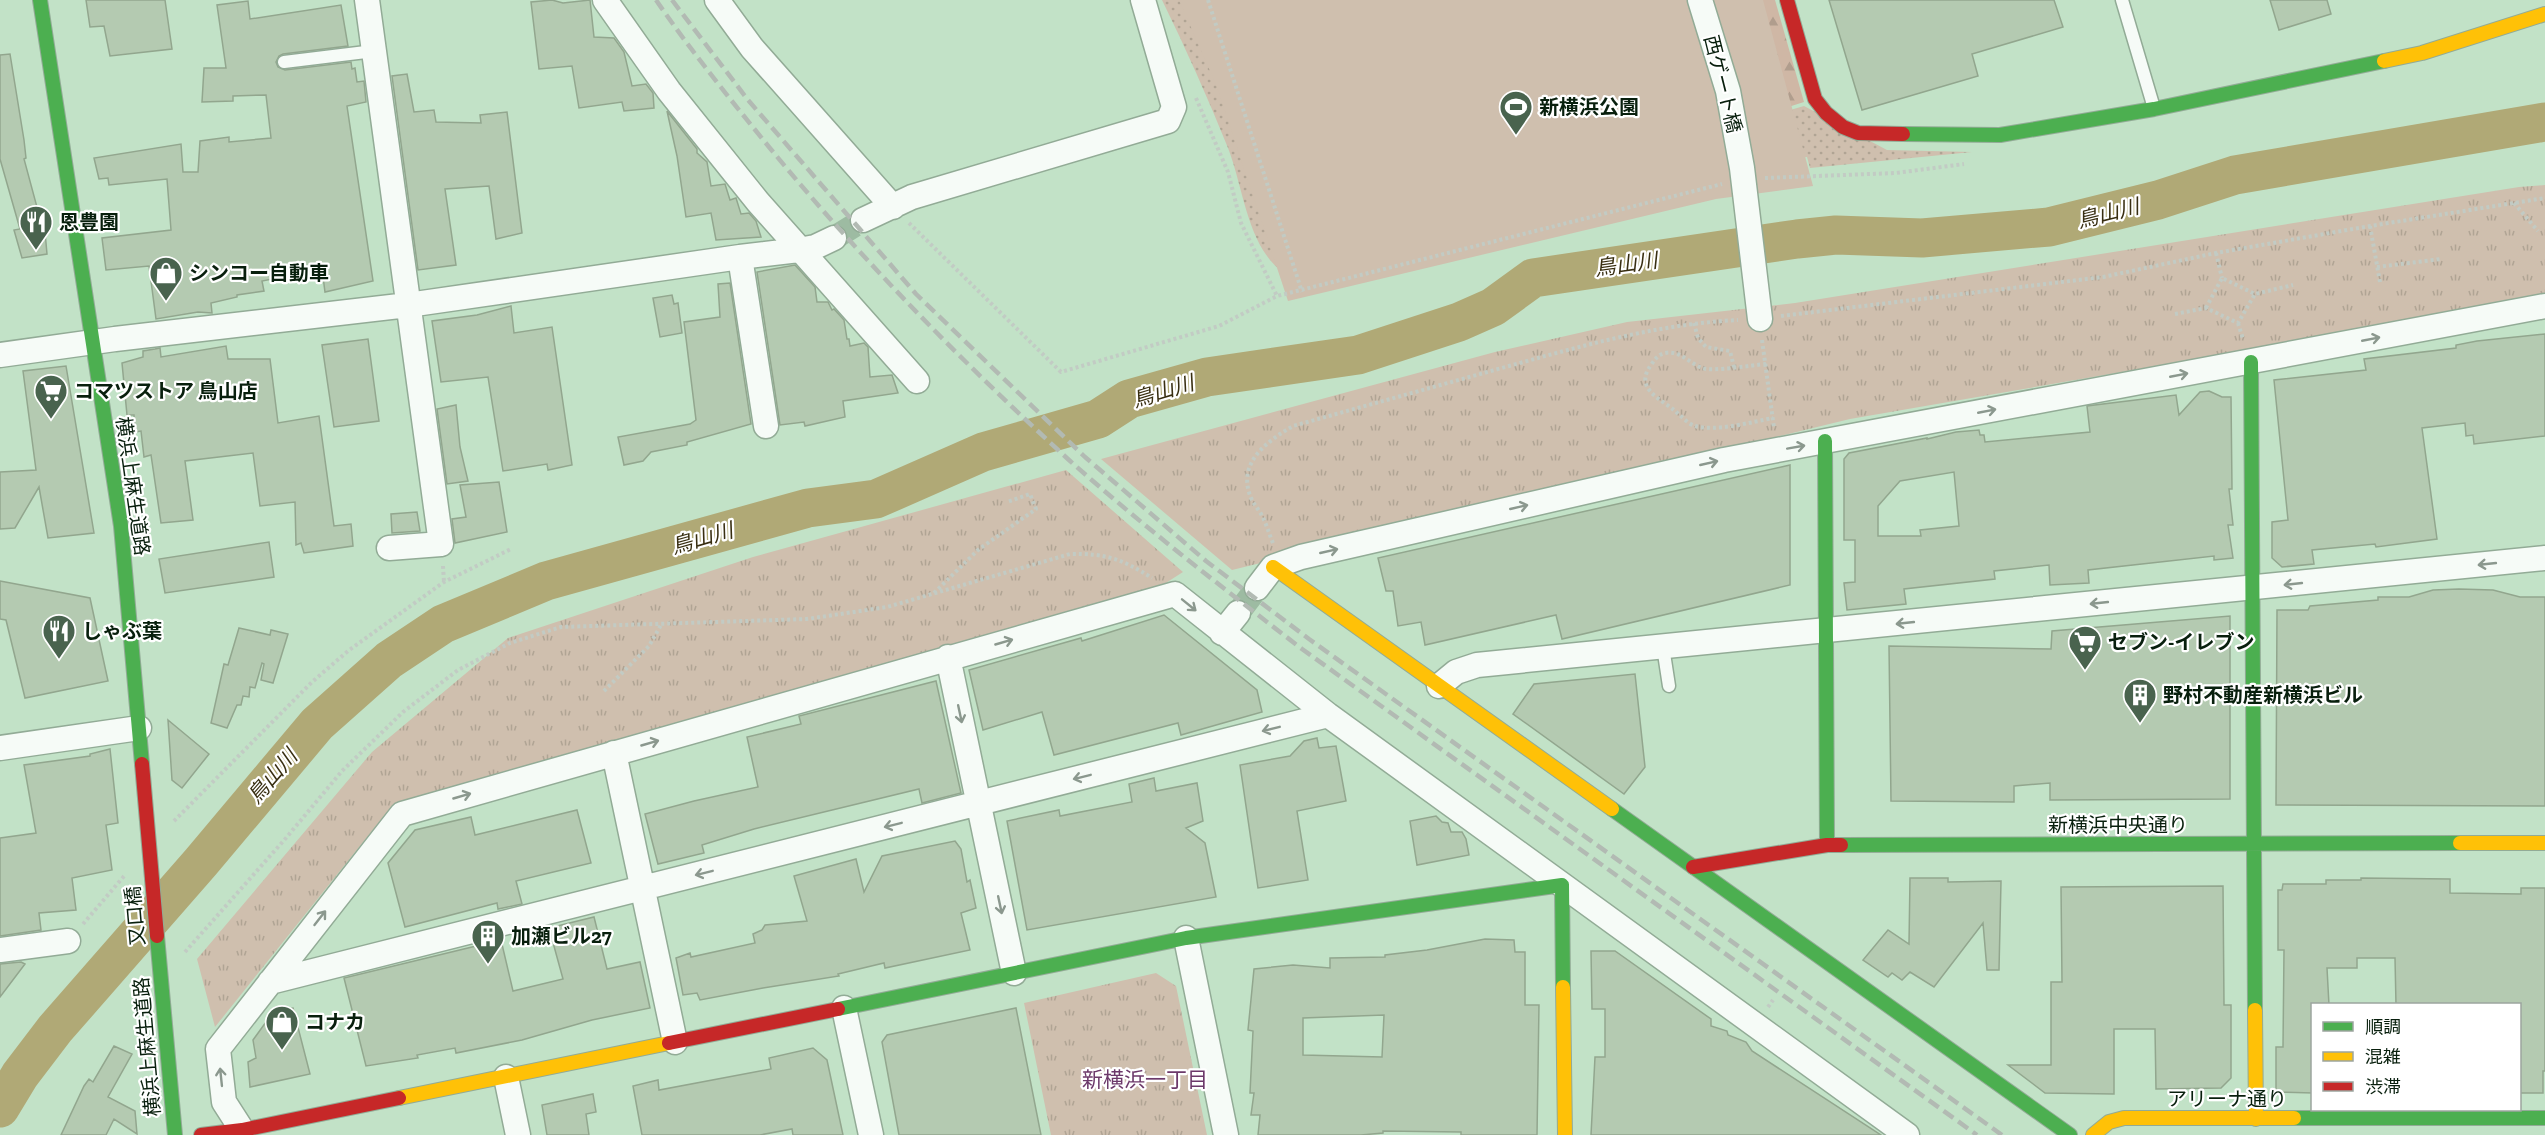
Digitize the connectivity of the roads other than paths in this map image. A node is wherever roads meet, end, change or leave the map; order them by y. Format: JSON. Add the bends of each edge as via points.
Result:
{"nodes":[{"id":1,"x":40,"y":0,"type":"edge"},
{"id":2,"x":367,"y":0,"type":"edge"},
{"id":3,"x":605,"y":0,"type":"edge"},
{"id":4,"x":717,"y":0,"type":"edge"},
{"id":5,"x":1143,"y":0,"type":"edge"},
{"id":6,"x":1700,"y":0,"type":"edge"},
{"id":7,"x":1787,"y":0,"type":"edge"},
{"id":8,"x":2122,"y":0,"type":"edge"},
{"id":9,"x":2545,"y":14,"type":"edge"},
{"id":10,"x":374,"y":51,"type":"junction"},
{"id":11,"x":284,"y":62,"type":"dead end"},
{"id":12,"x":2154,"y":109,"type":"junction"},
{"id":13,"x":893,"y":207,"type":"junction"},
{"id":14,"x":863,"y":220,"type":"tunnel mouth"},
{"id":15,"x":834,"y":238,"type":"tunnel mouth"},
{"id":16,"x":798,"y":250,"type":"junction"},
{"id":17,"x":740,"y":256,"type":"junction"},
{"id":18,"x":408,"y":305,"type":"junction"},
{"id":19,"x":2545,"y":306,"type":"edge"},
{"id":20,"x":1758,"y":310,"type":"road end"},
{"id":21,"x":92,"y":342,"type":"junction"},
{"id":22,"x":0,"y":355,"type":"edge"},
{"id":23,"x":2251,"y":362,"type":"junction"},
{"id":24,"x":917,"y":381,"type":"dead end"},
{"id":25,"x":766,"y":426,"type":"dead end"},
{"id":26,"x":1825,"y":441,"type":"junction"},
{"id":27,"x":388,"y":548,"type":"dead end"},
{"id":28,"x":2545,"y":558,"type":"edge"},
{"id":29,"x":1273,"y":567,"type":"junction"},
{"id":30,"x":1257,"y":588,"type":"tunnel mouth"},
{"id":31,"x":2252,"y":588,"type":"junction"},
{"id":32,"x":1238,"y":613,"type":"tunnel mouth"},
{"id":33,"x":1827,"y":631,"type":"junction"},
{"id":34,"x":1222,"y":633,"type":"junction"},
{"id":35,"x":1664,"y":647,"type":"junction"},
{"id":36,"x":948,"y":657,"type":"junction"},
{"id":37,"x":1439,"y":686,"type":"junction"},
{"id":38,"x":1669,"y":686,"type":"dead end"},
{"id":39,"x":1328,"y":715,"type":"junction"},
{"id":40,"x":139,"y":728,"type":"junction"},
{"id":41,"x":0,"y":748,"type":"edge"},
{"id":42,"x":614,"y":753,"type":"junction"},
{"id":43,"x":978,"y":803,"type":"junction"},
{"id":44,"x":2545,"y":843,"type":"edge"},
{"id":45,"x":2254,"y":844,"type":"junction"},
{"id":46,"x":1827,"y":845,"type":"junction"},
{"id":47,"x":1693,"y":867,"type":"junction"},
{"id":48,"x":151,"y":873,"type":"joint"},
{"id":49,"x":1562,"y":885,"type":"junction"},
{"id":50,"x":642,"y":888,"type":"junction"},
{"id":51,"x":1186,"y":938,"type":"junction"},
{"id":52,"x":68,"y":941,"type":"road end"},
{"id":53,"x":0,"y":950,"type":"edge"},
{"id":54,"x":158,"y":956,"type":"joint"},
{"id":55,"x":1014,"y":973,"type":"junction"},
{"id":56,"x":270,"y":982,"type":"junction"},
{"id":57,"x":844,"y":1008,"type":"junction"},
{"id":58,"x":675,"y":1042,"type":"junction"},
{"id":59,"x":506,"y":1077,"type":"junction"},
{"id":60,"x":2545,"y":1118,"type":"edge"},
{"id":61,"x":2256,"y":1119,"type":"junction"},
{"id":62,"x":242,"y":1130,"type":"junction"},
{"id":63,"x":175,"y":1135,"type":"edge"},
{"id":64,"x":201,"y":1135,"type":"edge"},
{"id":65,"x":518,"y":1135,"type":"edge"},
{"id":66,"x":871,"y":1135,"type":"edge"},
{"id":67,"x":1226,"y":1135,"type":"edge"},
{"id":68,"x":1565,"y":1135,"type":"edge"},
{"id":69,"x":1907,"y":1135,"type":"edge"},
{"id":70,"x":2070,"y":1135,"type":"edge"},
{"id":71,"x":2093,"y":1135,"type":"edge"}],
"edges":[{"from":1,"to":21,"type":"street","name":"横浜上麻生道路"},
{"from":2,"to":10,"type":"street"},
{"from":3,"to":16,"type":"street","via":[[669,91]]},
{"from":4,"to":13,"type":"street","via":[[752,48]]},
{"from":5,"to":13,"type":"street","via":[[1174,107],[1168,122],[912,197]]},
{"from":6,"to":20,"type":"street","name":"西ゲート橋","via":[[1728,91],[1744,179]]},
{"from":7,"to":12,"type":"street","via":[[1815,99],[1826,113],[1858,133],[2000,135]]},
{"from":8,"to":12,"type":"lane"},
{"from":9,"to":12,"type":"street","via":[[2422,53]]},
{"from":10,"to":11,"type":"lane"},
{"from":10,"to":18,"type":"street"},
{"from":13,"to":14,"type":"street"},
{"from":15,"to":16,"type":"street"},
{"from":16,"to":17,"type":"street"},
{"from":16,"to":24,"type":"street"},
{"from":17,"to":18,"type":"street"},
{"from":17,"to":25,"type":"street"},
{"from":18,"to":21,"type":"street"},
{"from":18,"to":27,"type":"street","via":[[441,544]]},
{"from":23,"to":19,"type":"street","one_way":true},
{"from":21,"to":22,"type":"street"},
{"from":21,"to":40,"type":"street","name":"横浜上麻生道路","via":[[121,526]]},
{"from":26,"to":23,"type":"street","one_way":true},
{"from":23,"to":31,"type":"street"},
{"from":29,"to":26,"type":"street","one_way":true,"via":[[1301,557],[1724,460]]},
{"from":26,"to":33,"type":"street"},
{"from":28,"to":31,"type":"street","one_way":true},
{"from":29,"to":30,"type":"street"},
{"from":29,"to":37,"type":"street"},
{"from":31,"to":33,"type":"street","one_way":true},
{"from":31,"to":45,"type":"street"},
{"from":32,"to":34,"type":"street"},
{"from":33,"to":35,"type":"street"},
{"from":33,"to":46,"type":"street"},
{"from":36,"to":34,"type":"street","one_way":true,"via":[[1175,594]]},
{"from":34,"to":39,"type":"street"},
{"from":35,"to":37,"type":"street","via":[[1477,665],[1456,672]]},
{"from":35,"to":38,"type":"lane"},
{"from":42,"to":36,"type":"street","one_way":true},
{"from":36,"to":43,"type":"street","one_way":true},
{"from":37,"to":47,"type":"street"},
{"from":39,"to":43,"type":"street","one_way":true},
{"from":39,"to":49,"type":"street"},
{"from":40,"to":41,"type":"street"},
{"from":40,"to":48,"type":"street","name":"横浜上麻生道路"},
{"from":42,"to":50,"type":"street"},
{"from":56,"to":42,"type":"street","one_way":true,"via":[[402,814]]},
{"from":43,"to":50,"type":"street","one_way":true},
{"from":43,"to":55,"type":"street","one_way":true},
{"from":44,"to":45,"type":"street","name":"新横浜中央通り"},
{"from":45,"to":46,"type":"street","name":"新横浜中央通り"},
{"from":45,"to":61,"type":"street"},
{"from":46,"to":47,"type":"street","name":"新横浜中央通り"},
{"from":47,"to":70,"type":"street"},
{"from":48,"to":54,"type":"street","name":"又口橋"},
{"from":49,"to":51,"type":"street"},
{"from":49,"to":68,"type":"street"},
{"from":49,"to":69,"type":"street"},
{"from":50,"to":56,"type":"street"},
{"from":50,"to":58,"type":"street"},
{"from":51,"to":55,"type":"street"},
{"from":51,"to":67,"type":"street"},
{"from":52,"to":53,"type":"street"},
{"from":54,"to":63,"type":"street","name":"横浜上麻生道路"},
{"from":55,"to":57,"type":"street"},
{"from":62,"to":56,"type":"street","one_way":true,"via":[[224,1102],[218,1049]]},
{"from":57,"to":58,"type":"street"},
{"from":57,"to":66,"type":"street"},
{"from":58,"to":59,"type":"street"},
{"from":59,"to":62,"type":"street"},
{"from":59,"to":65,"type":"street"},
{"from":60,"to":61,"type":"street","name":"アリーナ通り","via":[[2393,1123]]},
{"from":61,"to":71,"type":"street","name":"アリーナ通り","via":[[2124,1118],[2109,1122]]},
{"from":62,"to":64,"type":"street"}]}
